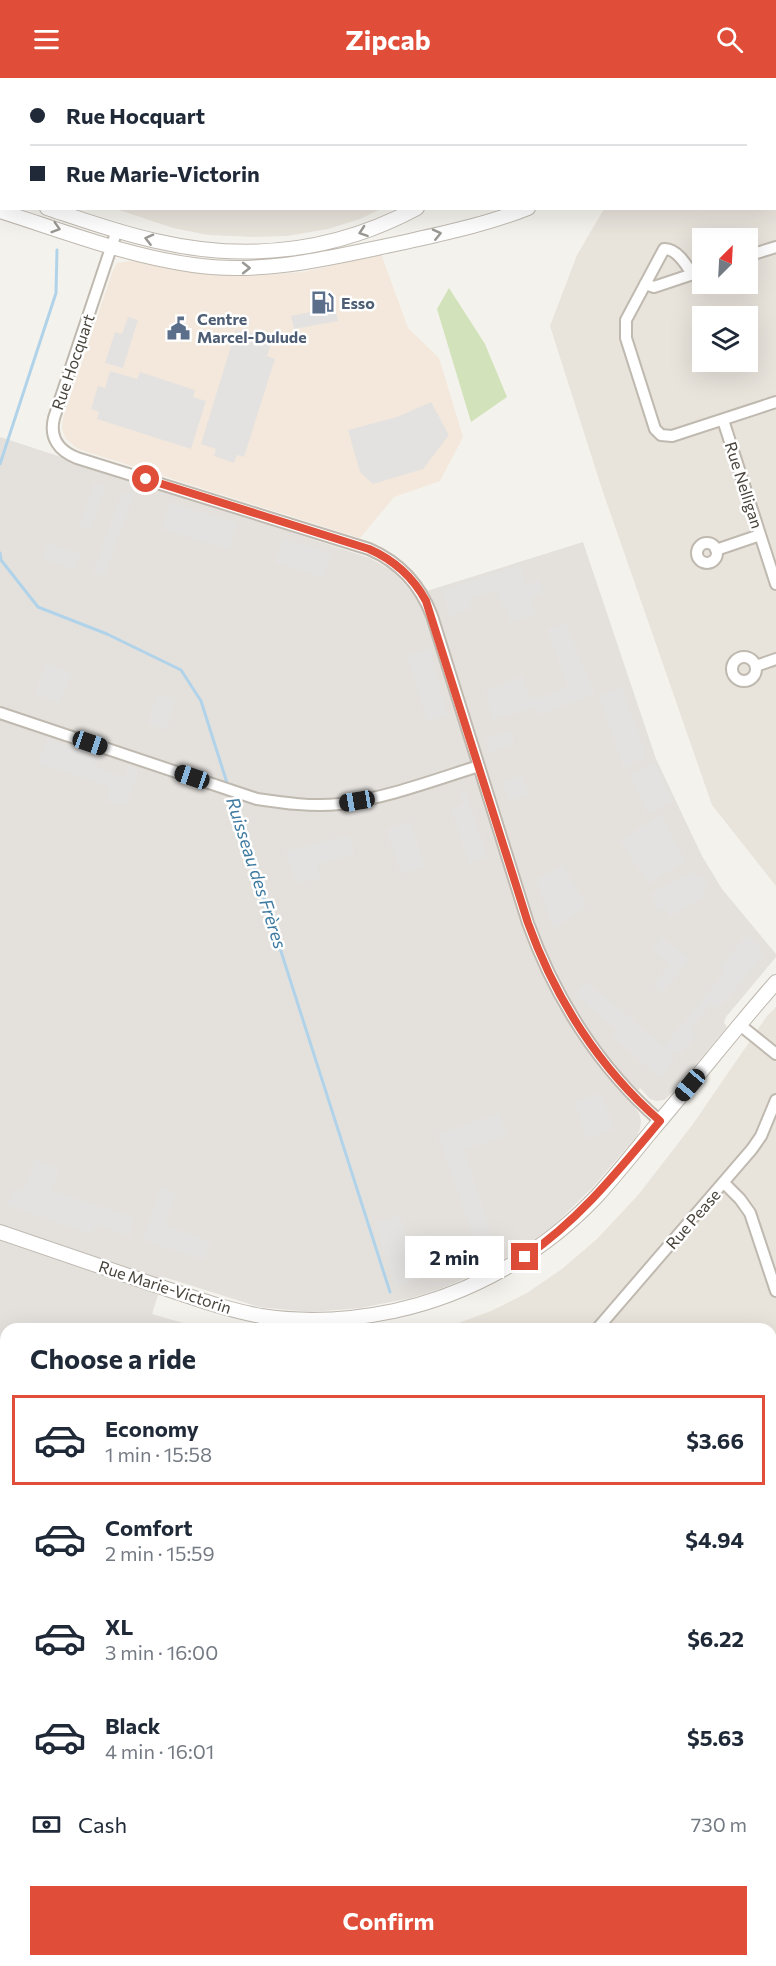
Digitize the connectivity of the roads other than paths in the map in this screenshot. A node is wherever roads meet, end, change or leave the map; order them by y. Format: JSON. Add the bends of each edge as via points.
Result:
{"nodes":[{"id":1,"x":53,"y":210,"type":"edge"},
{"id":2,"x":412,"y":210,"type":"edge"},
{"id":3,"x":517,"y":210,"type":"edge"},
{"id":4,"x":0,"y":211,"type":"edge"},
{"id":5,"x":490,"y":215,"type":"edge"},
{"id":6,"x":117,"y":230,"type":"junction"},
{"id":7,"x":112,"y":246,"type":"junction"},
{"id":8,"x":776,"y":247,"type":"edge"},
{"id":9,"x":291,"y":250,"type":"junction"},
{"id":10,"x":758,"y":253,"type":"edge"},
{"id":11,"x":288,"y":266,"type":"junction"},
{"id":12,"x":692,"y":269,"type":"edge"},
{"id":13,"x":692,"y":274,"type":"edge"},
{"id":14,"x":645,"y":284,"type":"junction"},
{"id":15,"x":776,"y":402,"type":"edge"},
{"id":16,"x":723,"y":420,"type":"junction"},
{"id":17,"x":760,"y":535,"type":"junction"},
{"id":18,"x":716,"y":550,"type":"dead end"},
{"id":19,"x":776,"y":584,"type":"edge"},
{"id":20,"x":776,"y":659,"type":"edge"},
{"id":21,"x":756,"y":666,"type":"dead end"},
{"id":22,"x":0,"y":713,"type":"edge"},
{"id":23,"x":479,"y":766,"type":"junction"},
{"id":24,"x":776,"y":982,"type":"edge"},
{"id":25,"x":740,"y":1025,"type":"junction"},
{"id":26,"x":776,"y":1054,"type":"edge"},
{"id":27,"x":776,"y":1100,"type":"edge"},
{"id":28,"x":660,"y":1121,"type":"junction"},
{"id":29,"x":724,"y":1183,"type":"junction"},
{"id":30,"x":0,"y":1232,"type":"edge"},
{"id":31,"x":776,"y":1291,"type":"edge"},
{"id":32,"x":602,"y":1323,"type":"edge"}],
"edges":[{"from":1,"to":6,"type":"street"},
{"from":2,"to":9,"type":"street","one_way":true,"via":[[358,234]]},
{"from":3,"to":5,"type":"street"},
{"from":4,"to":7,"type":"street","one_way":true},
{"from":11,"to":5,"type":"street","one_way":true,"via":[[352,254]]},
{"from":6,"to":7,"type":"street","name":"Rue Hocquart"},
{"from":9,"to":6,"type":"street","one_way":true,"via":[[210,250]]},
{"from":7,"to":11,"type":"street","one_way":true,"via":[[195,265]]},
{"from":7,"to":23,"type":"street","name":"Rue Hocquart","via":[[54,418],[52,430],[58,446],[77,458],[369,549],[396,565],[418,588],[429,608]]},
{"from":8,"to":10,"type":"street"},
{"from":9,"to":11,"type":"street"},
{"from":12,"to":14,"type":"street","via":[[672,250],[665,249]]},
{"from":13,"to":14,"type":"street","via":[[654,286]]},
{"from":14,"to":16,"type":"street","via":[[624,331],[655,429],[669,436]]},
{"from":15,"to":16,"type":"street"},
{"from":16,"to":17,"type":"street","name":"Rue Nelligan"},
{"from":17,"to":18,"type":"street"},
{"from":17,"to":19,"type":"street","name":"Rue Nelligan"},
{"from":20,"to":21,"type":"street"},
{"from":22,"to":23,"type":"street","via":[[256,799],[296,805],[375,798]]},
{"from":23,"to":28,"type":"street","name":"Rue Hocquart","via":[[528,923],[548,973],[592,1044]]},
{"from":24,"to":25,"type":"street","name":"Rue Marie-Victorin"},
{"from":25,"to":26,"type":"street"},
{"from":25,"to":28,"type":"street","name":"Rue Marie-Victorin"},
{"from":27,"to":29,"type":"street","name":"Rue Pease","via":[[756,1145]]},
{"from":28,"to":30,"type":"street","name":"Rue Marie-Victorin","via":[[597,1196],[544,1244],[502,1271],[453,1293],[381,1314],[293,1320],[239,1311]]},
{"from":29,"to":31,"type":"street","via":[[750,1213]]},
{"from":29,"to":32,"type":"street","name":"Rue Pease"}]}
